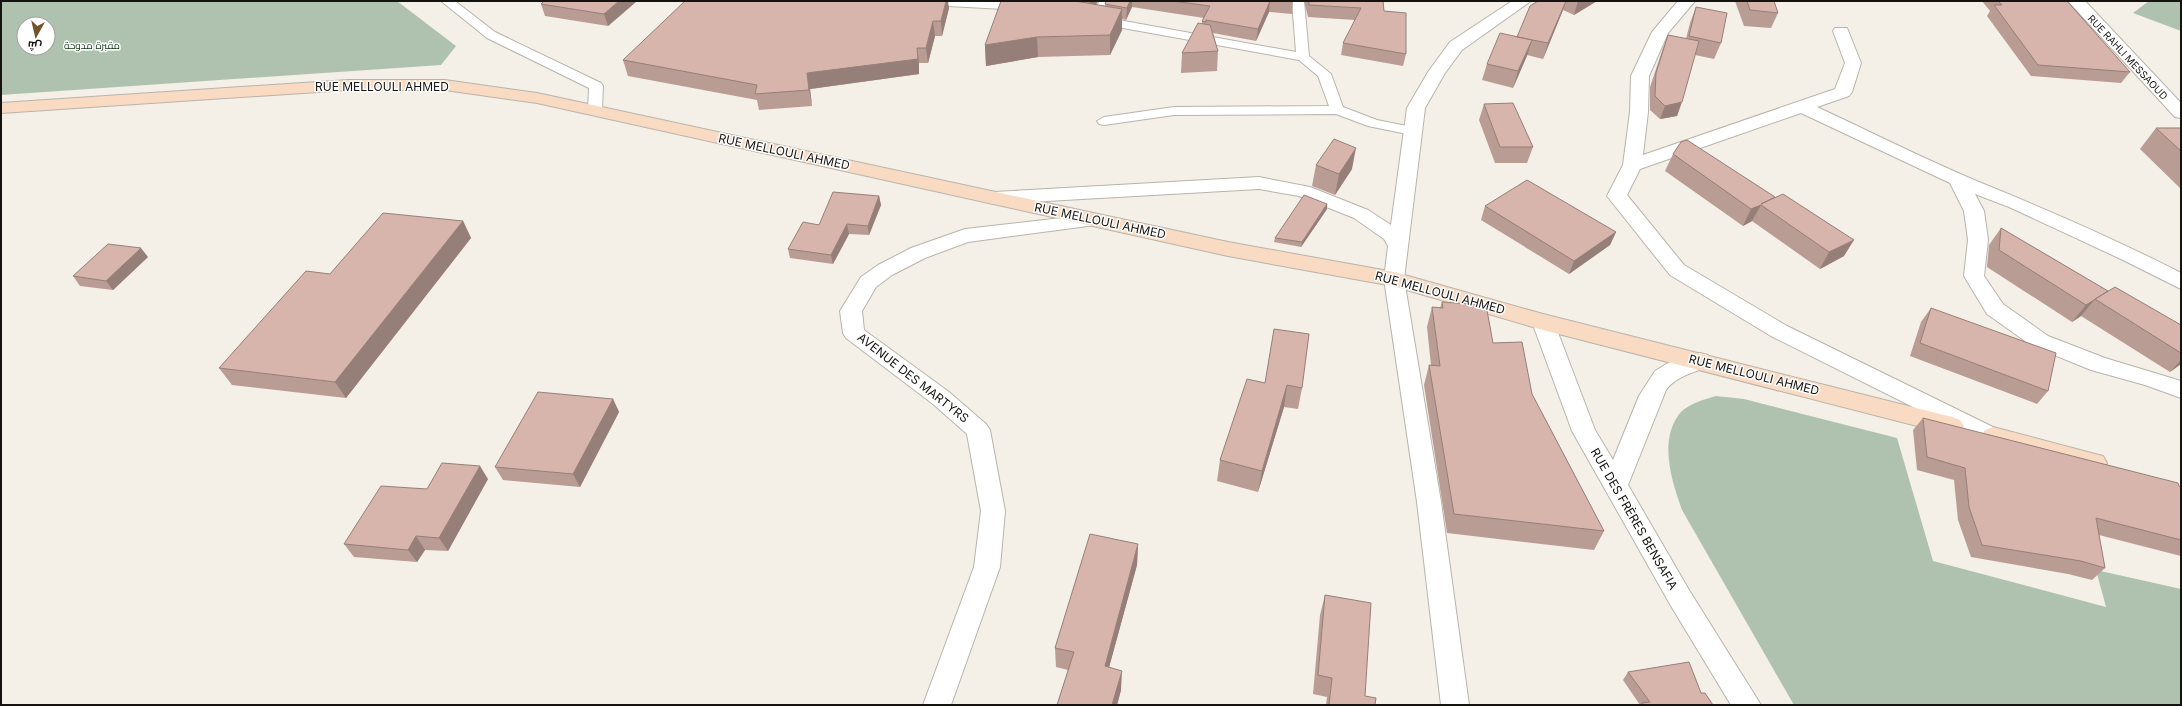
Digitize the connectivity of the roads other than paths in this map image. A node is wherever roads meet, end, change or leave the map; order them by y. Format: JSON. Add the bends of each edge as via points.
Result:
{"nodes":[{"id":1,"x":447,"y":1,"type":"edge"},
{"id":2,"x":929,"y":1,"type":"edge"},
{"id":3,"x":1106,"y":1,"type":"edge"},
{"id":4,"x":1298,"y":1,"type":"edge"},
{"id":5,"x":1523,"y":1,"type":"edge"},
{"id":6,"x":1687,"y":1,"type":"edge"},
{"id":7,"x":2076,"y":1,"type":"edge"},
{"id":8,"x":1037,"y":9,"type":"edge"},
{"id":9,"x":1080,"y":17,"type":"edge"},
{"id":10,"x":1094,"y":19,"type":"junction"},
{"id":11,"x":1841,"y":31,"type":"dead end"},
{"id":12,"x":1303,"y":56,"type":"junction"},
{"id":13,"x":1801,"y":106,"type":"junction"},
{"id":14,"x":1,"y":108,"type":"edge"},
{"id":15,"x":595,"y":110,"type":"junction"},
{"id":16,"x":1337,"y":110,"type":"junction"},
{"id":17,"x":2181,"y":113,"type":"edge"},
{"id":18,"x":1104,"y":121,"type":"dead end"},
{"id":19,"x":1412,"y":131,"type":"junction"},
{"id":20,"x":1632,"y":165,"type":"junction"},
{"id":21,"x":1958,"y":180,"type":"junction"},
{"id":22,"x":994,"y":198,"type":"junction"},
{"id":23,"x":1096,"y":220,"type":"junction"},
{"id":24,"x":1398,"y":246,"type":"junction"},
{"id":25,"x":1394,"y":279,"type":"junction"},
{"id":26,"x":2181,"y":282,"type":"edge"},
{"id":27,"x":1543,"y":322,"type":"junction"},
{"id":28,"x":1700,"y":361,"type":"junction"},
{"id":29,"x":2181,"y":390,"type":"edge"},
{"id":30,"x":1991,"y":436,"type":"junction"},
{"id":31,"x":2113,"y":468,"type":"edge"},
{"id":32,"x":1616,"y":486,"type":"junction"},
{"id":33,"x":937,"y":705,"type":"edge"},
{"id":34,"x":1455,"y":705,"type":"edge"},
{"id":35,"x":1747,"y":705,"type":"edge"}],
"edges":[{"from":1,"to":15,"type":"lane","via":[[491,35],[596,86]]},
{"from":2,"to":8,"type":"lane"},
{"from":3,"to":10,"type":"lane"},
{"from":4,"to":12,"type":"lane"},
{"from":5,"to":19,"type":"street","via":[[1456,46],[1416,108]]},
{"from":6,"to":20,"type":"street","via":[[1660,32],[1640,76],[1640,112]]},
{"from":7,"to":17,"type":"street","name":"RUE RAHLI MESSAOUD"},
{"from":9,"to":10,"type":"lane"},
{"from":10,"to":12,"type":"lane"},
{"from":11,"to":13,"type":"street","via":[[1853,62],[1843,92]]},
{"from":12,"to":16,"type":"lane","via":[[1324,74]]},
{"from":13,"to":20,"type":"street"},
{"from":13,"to":21,"type":"street"},
{"from":14,"to":15,"type":"street","name":"RUE MELLOULI AHMED","via":[[348,85],[445,85],[537,98]]},
{"from":15,"to":22,"type":"street","name":"RUE MELLOULI AHMED"},
{"from":16,"to":18,"type":"lane","via":[[1174,111]]},
{"from":16,"to":19,"type":"lane","via":[[1373,123]]},
{"from":19,"to":24,"type":"street"},
{"from":20,"to":30,"type":"street","via":[[1617,196],[1676,270],[1779,331]]},
{"from":21,"to":26,"type":"street","via":[[2016,203],[2130,255]]},
{"from":21,"to":29,"type":"street","via":[[1974,211],[1978,240],[1974,276],[1994,309],[2040,341],[2099,364]]},
{"from":22,"to":23,"type":"street","name":"RUE MELLOULI AHMED"},
{"from":22,"to":24,"type":"street","via":[[1259,183],[1303,192],[1361,214],[1391,234],[1398,242]]},
{"from":23,"to":25,"type":"street","name":"RUE MELLOULI AHMED","via":[[1228,249]]},
{"from":23,"to":33,"type":"street","name":"AVENUE DES MARTYRS","via":[[972,234],[931,248],[885,270],[868,282],[851,311],[854,333],[941,398],[978,430],[993,511],[987,568]]},
{"from":24,"to":25,"type":"street"},
{"from":25,"to":27,"type":"street","name":"RUE MELLOULI AHMED"},
{"from":25,"to":34,"type":"street","via":[[1430,502]]},
{"from":27,"to":28,"type":"street","name":"RUE MELLOULI AHMED"},
{"from":27,"to":32,"type":"street","name":"RUE DES FRÈRES BENSAFIA","via":[[1584,431]]},
{"from":28,"to":30,"type":"street","name":"RUE MELLOULI AHMED"},
{"from":28,"to":32,"type":"street","via":[[1670,372],[1662,378],[1652,393]]},
{"from":30,"to":31,"type":"street","name":"RUE MELLOULI AHMED"},
{"from":32,"to":35,"type":"street","name":"RUE DES FRÈRES BENSAFIA","via":[[1680,598]]}]}
